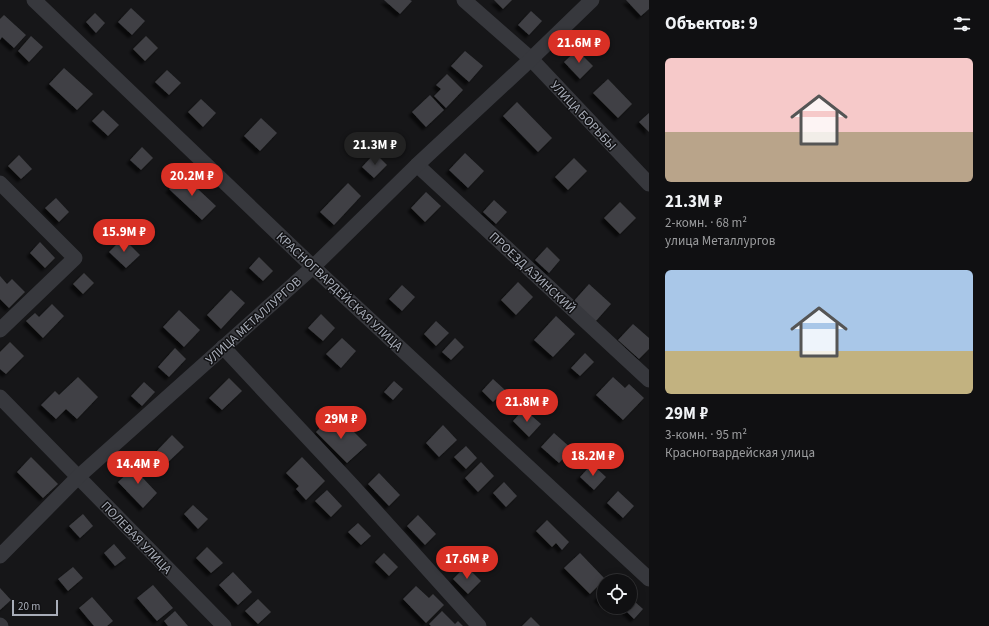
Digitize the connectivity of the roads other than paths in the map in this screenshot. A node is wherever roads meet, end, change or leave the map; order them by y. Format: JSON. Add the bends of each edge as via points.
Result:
{"nodes":[{"id":1,"x":34,"y":0,"type":"edge"},
{"id":2,"x":464,"y":0,"type":"edge"},
{"id":3,"x":592,"y":0,"type":"edge"},
{"id":4,"x":531,"y":59,"type":"junction"},
{"id":5,"x":417,"y":164,"type":"junction"},
{"id":6,"x":0,"y":183,"type":"edge"},
{"id":7,"x":649,"y":184,"type":"edge"},
{"id":8,"x":312,"y":267,"type":"junction"},
{"id":9,"x":0,"y":330,"type":"edge"},
{"id":10,"x":223,"y":347,"type":"junction"},
{"id":11,"x":649,"y":380,"type":"edge"},
{"id":12,"x":0,"y":397,"type":"edge"},
{"id":13,"x":78,"y":477,"type":"junction"},
{"id":14,"x":0,"y":556,"type":"edge"},
{"id":15,"x":649,"y":579,"type":"edge"},
{"id":16,"x":224,"y":626,"type":"edge"},
{"id":17,"x":479,"y":626,"type":"edge"}],
"edges":[{"from":1,"to":8,"type":"street","name":"КРАСНОГВАРДЕЙСКАЯ УЛИЦА"},
{"from":2,"to":4,"type":"street","name":"УЛИЦА БОРЬБЫ"},
{"from":3,"to":4,"type":"street","name":"УЛИЦА МЕТАЛЛУРГОВ"},
{"from":4,"to":5,"type":"street","name":"УЛИЦА МЕТАЛЛУРГОВ"},
{"from":4,"to":7,"type":"street","name":"УЛИЦА БОРЬБЫ"},
{"from":5,"to":8,"type":"street","name":"УЛИЦА МЕТАЛЛУРГОВ"},
{"from":5,"to":11,"type":"street","name":"ПРОЕЗД АЗИНСКИЙ"},
{"from":6,"to":9,"type":"street","via":[[75,258]]},
{"from":8,"to":10,"type":"street","name":"УЛИЦА МЕТАЛЛУРГОВ"},
{"from":8,"to":15,"type":"street","name":"КРАСНОГВАРДЕЙСКАЯ УЛИЦА"},
{"from":10,"to":13,"type":"street","name":"УЛИЦА МЕТАЛЛУРГОВ"},
{"from":10,"to":17,"type":"street"},
{"from":12,"to":13,"type":"street","name":"ПОЛЕВАЯ УЛИЦА"},
{"from":13,"to":14,"type":"street","name":"УЛИЦА МЕТАЛЛУРГОВ"},
{"from":13,"to":16,"type":"street","name":"ПОЛЕВАЯ УЛИЦА"}]}
